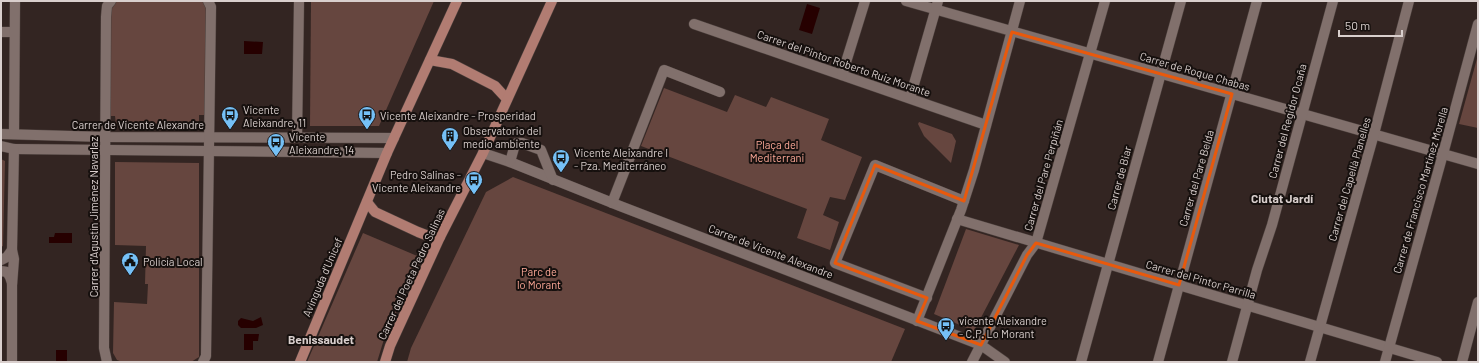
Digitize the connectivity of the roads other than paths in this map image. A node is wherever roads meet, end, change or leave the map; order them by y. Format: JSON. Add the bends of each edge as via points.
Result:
{"nodes":[{"id":1,"x":15,"y":1,"type":"edge"},
{"id":2,"x":111,"y":1,"type":"edge"},
{"id":3,"x":208,"y":1,"type":"edge"},
{"id":4,"x":299,"y":1,"type":"edge"},
{"id":5,"x":457,"y":1,"type":"edge"},
{"id":6,"x":552,"y":1,"type":"edge"},
{"id":7,"x":865,"y":1,"type":"edge"},
{"id":8,"x":906,"y":1,"type":"edge"},
{"id":9,"x":1020,"y":1,"type":"edge"},
{"id":10,"x":1105,"y":1,"type":"edge"},
{"id":11,"x":1180,"y":1,"type":"edge"},
{"id":12,"x":1257,"y":1,"type":"edge"},
{"id":13,"x":1332,"y":1,"type":"edge"},
{"id":14,"x":1409,"y":1,"type":"edge"},
{"id":15,"x":937,"y":5,"type":"edge"},
{"id":16,"x":694,"y":24,"type":"dead end"},
{"id":17,"x":1478,"y":24,"type":"edge"},
{"id":18,"x":1,"y":32,"type":"edge"},
{"id":19,"x":14,"y":32,"type":"junction"},
{"id":20,"x":1012,"y":32,"type":"junction"},
{"id":21,"x":1091,"y":53,"type":"junction"},
{"id":22,"x":430,"y":60,"type":"junction"},
{"id":23,"x":1160,"y":73,"type":"junction"},
{"id":24,"x":842,"y":75,"type":"junction"},
{"id":25,"x":720,"y":92,"type":"dead end"},
{"id":26,"x":1232,"y":94,"type":"junction"},
{"id":27,"x":910,"y":98,"type":"junction"},
{"id":28,"x":507,"y":99,"type":"junction"},
{"id":29,"x":1302,"y":114,"type":"junction"},
{"id":30,"x":986,"y":125,"type":"junction"},
{"id":31,"x":1,"y":134,"type":"edge"},
{"id":32,"x":14,"y":134,"type":"junction"},
{"id":33,"x":1374,"y":134,"type":"junction"},
{"id":34,"x":106,"y":136,"type":"junction"},
{"id":35,"x":209,"y":136,"type":"junction"},
{"id":36,"x":297,"y":137,"type":"junction"},
{"id":37,"x":394,"y":138,"type":"junction"},
{"id":38,"x":1,"y":146,"type":"edge"},
{"id":39,"x":14,"y":149,"type":"junction"},
{"id":40,"x":106,"y":150,"type":"junction"},
{"id":41,"x":209,"y":151,"type":"junction"},
{"id":42,"x":387,"y":153,"type":"junction"},
{"id":43,"x":483,"y":153,"type":"junction"},
{"id":44,"x":1443,"y":154,"type":"junction"},
{"id":45,"x":510,"y":162,"type":"junction"},
{"id":46,"x":1478,"y":164,"type":"edge"},
{"id":47,"x":553,"y":180,"type":"junction"},
{"id":48,"x":964,"y":201,"type":"junction"},
{"id":49,"x":367,"y":202,"type":"junction"},
{"id":50,"x":612,"y":203,"type":"junction"},
{"id":51,"x":957,"y":218,"type":"junction"},
{"id":52,"x":440,"y":237,"type":"junction"},
{"id":53,"x":1036,"y":243,"type":"junction"},
{"id":54,"x":12,"y":250,"type":"junction"},
{"id":55,"x":1,"y":260,"type":"edge"},
{"id":56,"x":1108,"y":264,"type":"junction"},
{"id":57,"x":1,"y":270,"type":"edge"},
{"id":58,"x":12,"y":285,"type":"junction"},
{"id":59,"x":1178,"y":285,"type":"junction"},
{"id":60,"x":927,"y":298,"type":"junction"},
{"id":61,"x":1478,"y":302,"type":"edge"},
{"id":62,"x":1248,"y":305,"type":"junction"},
{"id":63,"x":917,"y":321,"type":"junction"},
{"id":64,"x":1320,"y":327,"type":"junction"},
{"id":65,"x":981,"y":345,"type":"junction"},
{"id":66,"x":1389,"y":348,"type":"junction"},
{"id":67,"x":12,"y":362,"type":"edge"},
{"id":68,"x":107,"y":362,"type":"edge"},
{"id":69,"x":203,"y":362,"type":"edge"},
{"id":70,"x":300,"y":362,"type":"edge"},
{"id":71,"x":385,"y":362,"type":"edge"},
{"id":72,"x":972,"y":362,"type":"edge"},
{"id":73,"x":1004,"y":362,"type":"edge"},
{"id":74,"x":1081,"y":362,"type":"edge"},
{"id":75,"x":1158,"y":362,"type":"edge"},
{"id":76,"x":1232,"y":362,"type":"edge"},
{"id":77,"x":1310,"y":362,"type":"edge"},
{"id":78,"x":1385,"y":362,"type":"edge"},
{"id":79,"x":1437,"y":362,"type":"edge"},
{"id":80,"x":1462,"y":362,"type":"edge"}],
"edges":[{"from":1,"to":19,"type":"street"},
{"from":2,"to":34,"type":"street","name":"Carrer d'Agustín Jiménez Navarlaz","via":[[106,17]]},
{"from":3,"to":35,"type":"street","via":[[211,7]]},
{"from":4,"to":36,"type":"street"},
{"from":5,"to":22,"type":"main road","name":"Avinguda d'Unicef"},
{"from":6,"to":28,"type":"main road","name":"Carrer del Poeta Pedro Salinas"},
{"from":7,"to":24,"type":"street"},
{"from":8,"to":15,"type":"street","name":"Carrer de Roque Chabas"},
{"from":9,"to":20,"type":"street"},
{"from":10,"to":21,"type":"street","name":"Carrer del Pare Perpiñán"},
{"from":11,"to":23,"type":"street","name":"Carrer de Biar"},
{"from":12,"to":26,"type":"street","name":"Carrer del Pare Belda"},
{"from":13,"to":29,"type":"street","name":"Carrer del Regidor Ocaña"},
{"from":14,"to":33,"type":"street","name":"Carrer del Capellà Planelles"},
{"from":15,"to":20,"type":"street","name":"Carrer de Roque Chabas"},
{"from":15,"to":27,"type":"street"},
{"from":16,"to":24,"type":"street","name":"Carrer del Pintor Roberto Ruiz Morante"},
{"from":17,"to":44,"type":"street","name":"Carrer de Francisco Martínez Morella"},
{"from":18,"to":19,"type":"street"},
{"from":19,"to":32,"type":"street"},
{"from":20,"to":21,"type":"street","name":"Carrer de Roque Chabas"},
{"from":20,"to":30,"type":"street"},
{"from":21,"to":23,"type":"street","name":"Carrer de Roque Chabas"},
{"from":21,"to":53,"type":"street","name":"Carrer del Pare Perpiñán"},
{"from":22,"to":28,"type":"main road","via":[[452,64],[495,86]]},
{"from":22,"to":37,"type":"main road","name":"Avinguda d'Unicef"},
{"from":23,"to":26,"type":"street","name":"Carrer de Roque Chabas"},
{"from":23,"to":56,"type":"street","name":"Carrer de Biar"},
{"from":24,"to":27,"type":"street","name":"Carrer del Pintor Roberto Ruiz Morante"},
{"from":25,"to":50,"type":"street","via":[[664,70]]},
{"from":26,"to":29,"type":"street","name":"Carrer de Roque Chabas"},
{"from":26,"to":59,"type":"street","name":"Carrer del Pare Belda"},
{"from":27,"to":30,"type":"street","name":"Carrer del Pintor Roberto Ruiz Morante"},
{"from":28,"to":43,"type":"main road","name":"Carrer del Poeta Pedro Salinas"},
{"from":29,"to":33,"type":"street","name":"Carrer de Roque Chabas"},
{"from":29,"to":62,"type":"street","name":"Carrer del Regidor Ocaña"},
{"from":30,"to":48,"type":"street"},
{"from":31,"to":32,"type":"street","name":"Carrer de Vicente Alexandre"},
{"from":32,"to":34,"type":"street","name":"Carrer de Vicente Alexandre"},
{"from":33,"to":44,"type":"street","name":"Carrer de Roque Chabas"},
{"from":33,"to":64,"type":"street","name":"Carrer del Capellà Planelles"},
{"from":34,"to":35,"type":"street","name":"Carrer de Vicente Alexandre"},
{"from":34,"to":40,"type":"street","name":"Carrer d'Agustín Jiménez Navarlaz"},
{"from":35,"to":36,"type":"street","name":"Carrer de Vicente Alexandre"},
{"from":35,"to":41,"type":"street"},
{"from":36,"to":37,"type":"street","name":"Carrer de Vicente Alexandre"},
{"from":37,"to":42,"type":"main road","name":"Avinguda d'Unicef"},
{"from":38,"to":39,"type":"street"},
{"from":39,"to":40,"type":"street"},
{"from":39,"to":54,"type":"street"},
{"from":40,"to":41,"type":"street"},
{"from":40,"to":68,"type":"street","name":"Carrer d'Agustín Jiménez Navarlaz","via":[[104,348]]},
{"from":41,"to":42,"type":"street"},
{"from":41,"to":69,"type":"street","via":[[206,356]]},
{"from":42,"to":49,"type":"main road","name":"Avinguda d'Unicef"},
{"from":43,"to":45,"type":"street","name":"Carrer de Vicente Alexandre"},
{"from":43,"to":52,"type":"main road","name":"Carrer del Poeta Pedro Salinas"},
{"from":44,"to":46,"type":"street","name":"Carrer de Roque Chabas"},
{"from":44,"to":66,"type":"street","name":"Carrer de Francisco Martínez Morella"},
{"from":45,"to":47,"type":"street","name":"Carrer de Vicente Alexandre"},
{"from":45,"to":47,"type":"street","via":[[517,143],[541,150]]},
{"from":47,"to":50,"type":"street","name":"Carrer de Vicente Alexandre"},
{"from":48,"to":51,"type":"street"},
{"from":48,"to":60,"type":"street","name":"Carrer de Vicente Alexandre","via":[[875,165],[835,263]]},
{"from":49,"to":52,"type":"main road","via":[[382,216],[431,237]]},
{"from":49,"to":70,"type":"main road","name":"Avinguda d'Unicef"},
{"from":50,"to":63,"type":"street","name":"Carrer de Vicente Alexandre"},
{"from":51,"to":53,"type":"street","name":"Carrer del Pintor Parrilla"},
{"from":51,"to":60,"type":"street"},
{"from":52,"to":71,"type":"main road","name":"Carrer del Poeta Pedro Salinas"},
{"from":53,"to":56,"type":"street","name":"Carrer del Pintor Parrilla"},
{"from":53,"to":65,"type":"street","name":"Carrer del Pare Perpiñán","via":[[1026,255]]},
{"from":54,"to":55,"type":"street"},
{"from":54,"to":58,"type":"street"},
{"from":56,"to":59,"type":"street","name":"Carrer del Pintor Parrilla"},
{"from":56,"to":74,"type":"street","name":"Carrer de Biar"},
{"from":57,"to":58,"type":"street","via":[[7,272]]},
{"from":58,"to":67,"type":"street"},
{"from":59,"to":62,"type":"street","name":"Carrer del Pintor Parrilla"},
{"from":59,"to":75,"type":"street","name":"Carrer del Pare Belda"},
{"from":60,"to":63,"type":"street"},
{"from":61,"to":80,"type":"street"},
{"from":62,"to":64,"type":"street","name":"Carrer del Pintor Parrilla"},
{"from":62,"to":76,"type":"street","name":"Carrer del Regidor Ocaña"},
{"from":63,"to":65,"type":"street","name":"Carrer de Vicente Alexandre"},
{"from":64,"to":66,"type":"street","name":"Carrer del Pintor Parrilla"},
{"from":64,"to":77,"type":"street","name":"Carrer del Capellà Planelles"},
{"from":65,"to":72,"type":"street","name":"Carrer del Pare Perpiñán"},
{"from":65,"to":73,"type":"street","name":"Carrer de Vicente Alexandre"},
{"from":66,"to":78,"type":"street","name":"Carrer de Francisco Martínez Morella"},
{"from":66,"to":79,"type":"street","name":"Carrer del Pintor Parrilla"}]}
